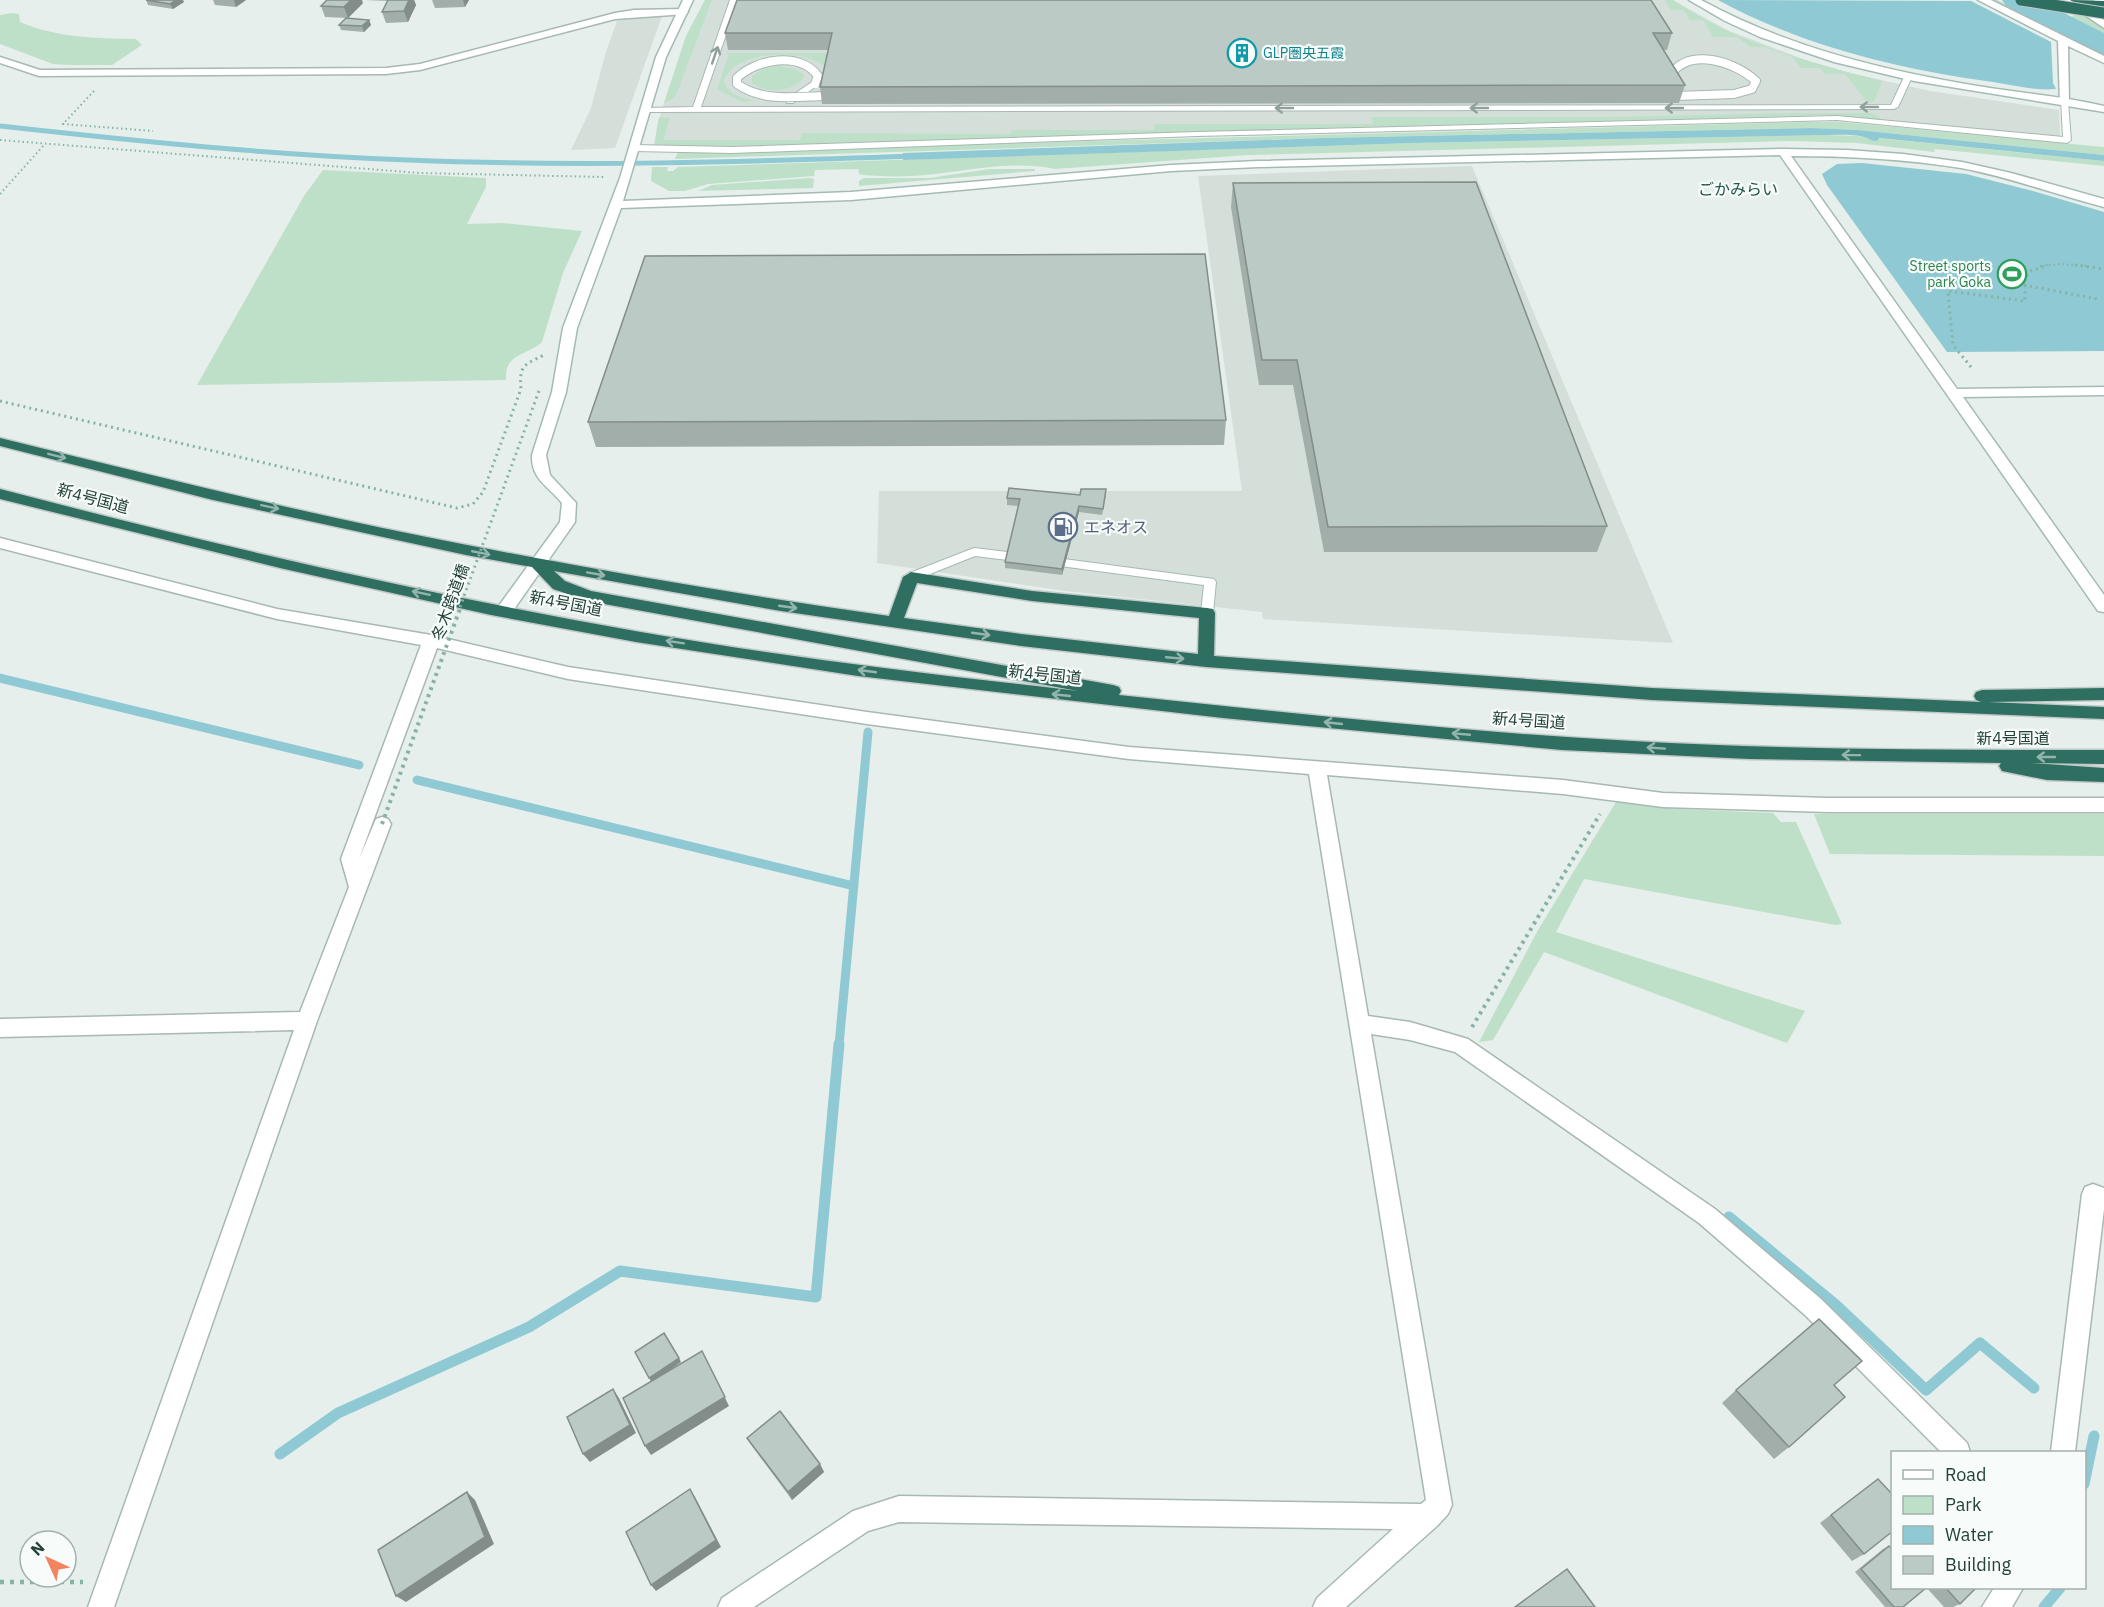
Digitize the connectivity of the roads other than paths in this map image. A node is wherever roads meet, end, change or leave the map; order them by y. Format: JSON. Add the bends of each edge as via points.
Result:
{"nodes":[{"id":1,"x":688,"y":0,"type":"edge"},
{"id":2,"x":734,"y":0,"type":"edge"},
{"id":3,"x":1694,"y":0,"type":"edge"},
{"id":4,"x":1983,"y":0,"type":"edge"},
{"id":5,"x":2021,"y":0,"type":"edge"},
{"id":6,"x":2068,"y":0,"type":"edge"},
{"id":7,"x":2075,"y":0,"type":"edge"},
{"id":8,"x":2097,"y":0,"type":"edge"},
{"id":9,"x":2104,"y":4,"type":"edge"},
{"id":10,"x":683,"y":12,"type":"junction"},
{"id":11,"x":2104,"y":13,"type":"edge"},
{"id":12,"x":2104,"y":26,"type":"edge"},
{"id":13,"x":2063,"y":40,"type":"junction"},
{"id":14,"x":0,"y":60,"type":"edge"},
{"id":15,"x":2104,"y":60,"type":"edge"},
{"id":16,"x":1908,"y":77,"type":"junction"},
{"id":17,"x":824,"y":96,"type":"edge"},
{"id":18,"x":1675,"y":96,"type":"edge"},
{"id":19,"x":2064,"y":102,"type":"junction"},
{"id":20,"x":1732,"y":108,"type":"junction"},
{"id":21,"x":2104,"y":109,"type":"edge"},
{"id":22,"x":644,"y":110,"type":"junction"},
{"id":23,"x":696,"y":110,"type":"junction"},
{"id":24,"x":769,"y":110,"type":"junction"},
{"id":25,"x":634,"y":148,"type":"junction"},
{"id":26,"x":1783,"y":152,"type":"junction"},
{"id":27,"x":2104,"y":203,"type":"edge"},
{"id":28,"x":617,"y":205,"type":"junction"},
{"id":29,"x":2104,"y":391,"type":"edge"},
{"id":30,"x":1952,"y":393,"type":"junction"},
{"id":31,"x":0,"y":442,"type":"edge"},
{"id":32,"x":0,"y":494,"type":"edge"},
{"id":33,"x":0,"y":543,"type":"edge"},
{"id":34,"x":538,"y":564,"type":"junction"},
{"id":35,"x":911,"y":577,"type":"junction"},
{"id":36,"x":2104,"y":607,"type":"edge"},
{"id":37,"x":504,"y":611,"type":"junction"},
{"id":38,"x":1207,"y":613,"type":"junction"},
{"id":39,"x":895,"y":622,"type":"junction"},
{"id":40,"x":431,"y":641,"type":"junction"},
{"id":41,"x":1206,"y":660,"type":"junction"},
{"id":42,"x":2104,"y":694,"type":"edge"},
{"id":43,"x":1846,"y":702,"type":"junction"},
{"id":44,"x":1203,"y":710,"type":"junction"},
{"id":45,"x":2104,"y":713,"type":"edge"},
{"id":46,"x":1960,"y":757,"type":"junction"},
{"id":47,"x":2104,"y":758,"type":"edge"},
{"id":48,"x":1317,"y":768,"type":"junction"},
{"id":49,"x":2104,"y":775,"type":"edge"},
{"id":50,"x":2104,"y":805,"type":"edge"},
{"id":51,"x":382,"y":824,"type":"road end"},
{"id":52,"x":358,"y":887,"type":"junction"},
{"id":53,"x":307,"y":1021,"type":"junction"},
{"id":54,"x":1360,"y":1023,"type":"junction"},
{"id":55,"x":0,"y":1028,"type":"edge"},
{"id":56,"x":2104,"y":1199,"type":"edge"},
{"id":57,"x":1957,"y":1451,"type":"edge"},
{"id":58,"x":2063,"y":1451,"type":"edge"},
{"id":59,"x":1428,"y":1517,"type":"junction"},
{"id":60,"x":2008,"y":1589,"type":"edge"},
{"id":61,"x":101,"y":1607,"type":"edge"},
{"id":62,"x":732,"y":1607,"type":"edge"},
{"id":63,"x":1326,"y":1607,"type":"edge"},
{"id":64,"x":1995,"y":1607,"type":"edge"}],
"edges":[{"from":1,"to":10,"type":"street"},
{"from":23,"to":2,"type":"lane","one_way":true},
{"from":3,"to":16,"type":"street","via":[[1782,41],[1841,61]]},
{"from":4,"to":13,"type":"street"},
{"from":5,"to":11,"type":"highway","bridge":true},
{"from":6,"to":12,"type":"street"},
{"from":7,"to":9,"type":"highway"},
{"from":8,"to":9,"type":"lane"},
{"from":10,"to":14,"type":"street","via":[[615,16],[407,69],[39,73]]},
{"from":10,"to":22,"type":"street","via":[[661,57]]},
{"from":13,"to":15,"type":"street"},
{"from":13,"to":19,"type":"street"},
{"from":16,"to":19,"type":"street"},
{"from":16,"to":20,"type":"lane","one_way":true,"via":[[1894,107]]},
{"from":17,"to":24,"type":"lane","bridge":true,"via":[[771,96],[753,94],[737,84],[737,78],[750,66],[781,60],[800,63],[818,76],[815,84],[793,100]]},
{"from":18,"to":20,"type":"lane","bridge":true,"via":[[1712,96],[1752,89],[1756,81],[1741,68],[1717,61],[1681,63],[1671,74],[1676,83],[1696,95]]},
{"from":19,"to":21,"type":"street"},
{"from":19,"to":25,"type":"lane","via":[[2067,140],[1837,118],[732,150]]},
{"from":20,"to":24,"type":"lane","one_way":true},
{"from":22,"to":23,"type":"lane"},
{"from":22,"to":25,"type":"street"},
{"from":23,"to":24,"type":"lane"},
{"from":25,"to":28,"type":"street"},
{"from":26,"to":27,"type":"street","via":[[1903,157],[1962,165]]},
{"from":26,"to":28,"type":"street","via":[[1258,164],[851,196]]},
{"from":26,"to":30,"type":"street"},
{"from":28,"to":34,"type":"street","via":[[570,328],[559,392],[538,455],[541,474],[563,493],[570,511],[567,522]]},
{"from":29,"to":30,"type":"street"},
{"from":30,"to":36,"type":"street"},
{"from":31,"to":34,"type":"highway","name":"新4号国道","one_way":true,"via":[[213,495]]},
{"from":37,"to":32,"type":"highway","name":"新4号国道","one_way":true,"via":[[144,532]]},
{"from":33,"to":40,"type":"street","via":[[277,614]]},
{"from":34,"to":37,"type":"street"},
{"from":34,"to":39,"type":"highway","name":"新4号国道","one_way":true},
{"from":34,"to":44,"type":"highway","via":[[560,585],[588,596],[1059,679]]},
{"from":35,"to":38,"type":"highway","via":[[1032,596]]},
{"from":35,"to":38,"type":"lane","via":[[974,552],[1210,582]]},
{"from":35,"to":39,"type":"highway"},
{"from":44,"to":37,"type":"highway","name":"新4号国道","one_way":true,"via":[[821,665]]},
{"from":38,"to":41,"type":"highway"},
{"from":39,"to":41,"type":"highway","name":"新4号国道","one_way":true},
{"from":40,"to":48,"type":"street","via":[[568,673],[855,716],[1130,753]]},
{"from":40,"to":52,"type":"street","via":[[350,859]]},
{"from":41,"to":43,"type":"highway","name":"新4号国道","via":[[1652,694]]},
{"from":42,"to":43,"type":"highway"},
{"from":43,"to":45,"type":"highway","name":"新4号国道"},
{"from":46,"to":44,"type":"highway","name":"新4号国道","one_way":true,"via":[[1673,750],[1414,731]]},
{"from":47,"to":46,"type":"highway","name":"新4号国道","one_way":true},
{"from":46,"to":49,"type":"highway","via":[[2047,773]]},
{"from":48,"to":50,"type":"street","via":[[1563,787],[1663,800],[1828,805]]},
{"from":48,"to":54,"type":"street"},
{"from":51,"to":52,"type":"street"},
{"from":52,"to":53,"type":"street"},
{"from":53,"to":55,"type":"street"},
{"from":53,"to":61,"type":"street"},
{"from":54,"to":57,"type":"street","via":[[1461,1045],[1707,1216],[1813,1307]]},
{"from":54,"to":59,"type":"street","via":[[1439,1505]]},
{"from":56,"to":58,"type":"street","via":[[2093,1194]]},
{"from":59,"to":62,"type":"street","via":[[899,1509],[862,1520]]},
{"from":59,"to":63,"type":"street"},
{"from":60,"to":64,"type":"street"}]}
